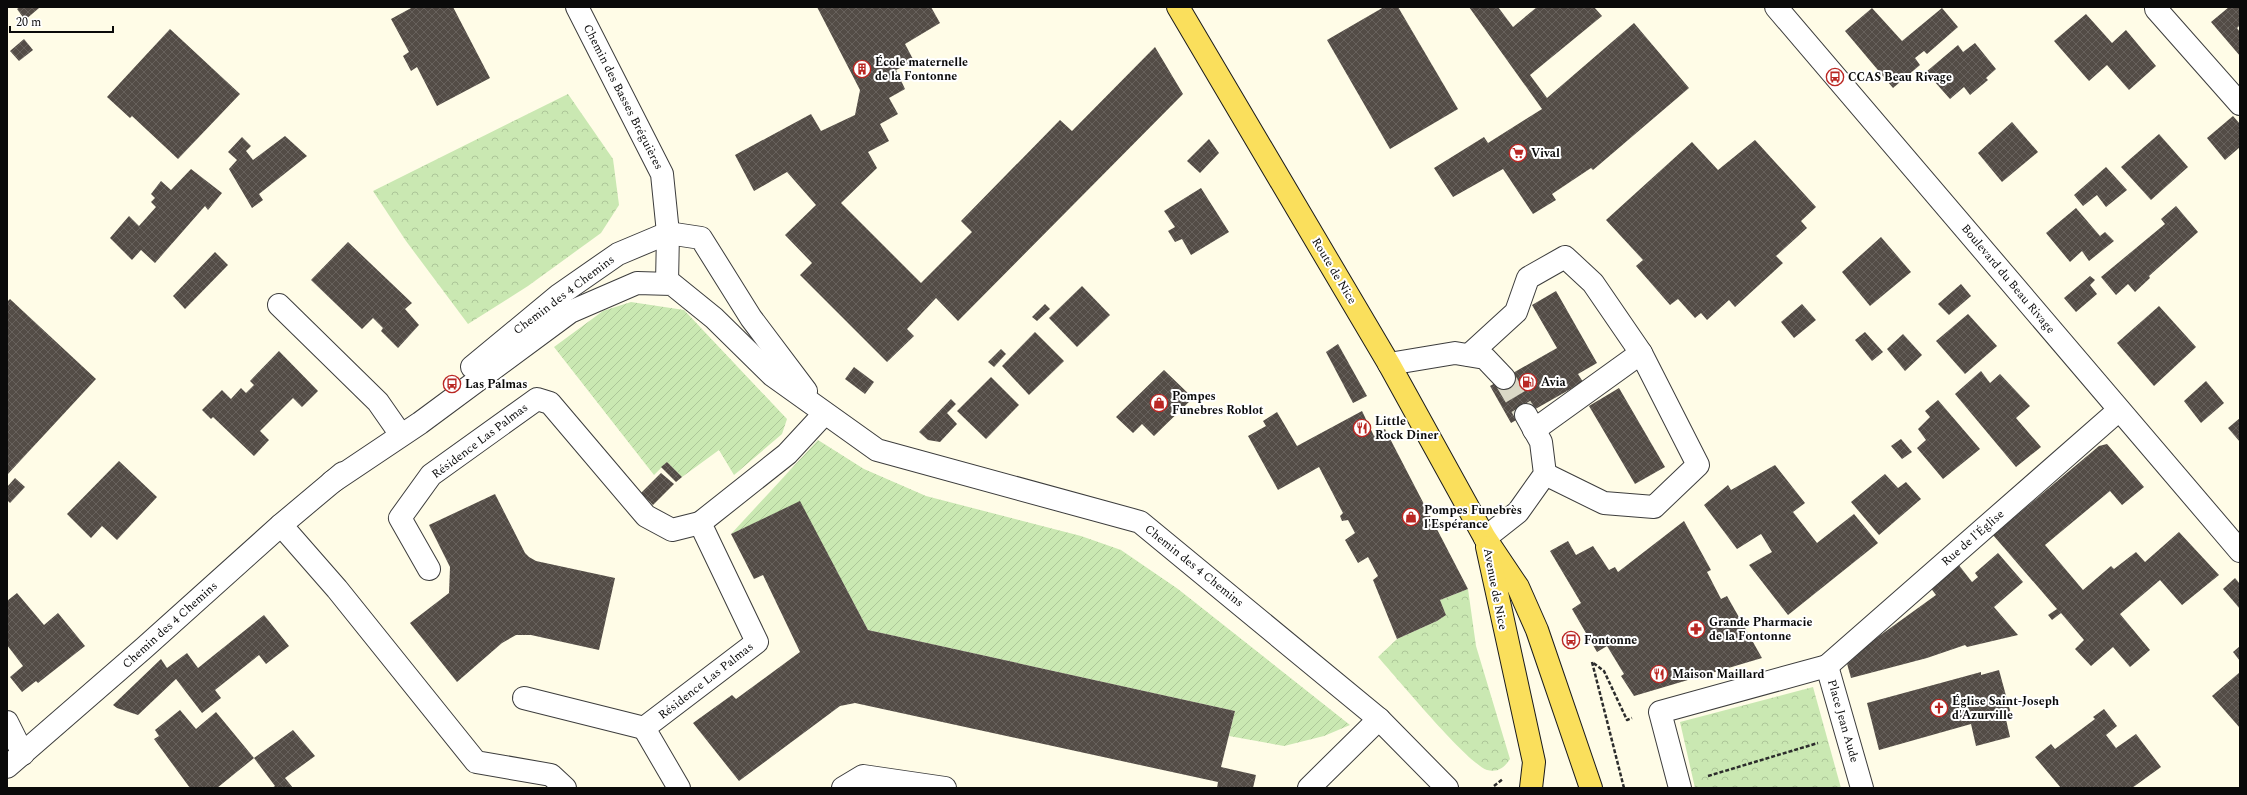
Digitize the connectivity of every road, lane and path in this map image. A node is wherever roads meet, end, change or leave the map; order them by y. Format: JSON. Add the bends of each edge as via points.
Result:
{"nodes":[{"id":1,"x":577,"y":7,"type":"edge"},
{"id":2,"x":1178,"y":7,"type":"edge"},
{"id":3,"x":1776,"y":7,"type":"edge"},
{"id":4,"x":2156,"y":9,"type":"dead end"},
{"id":5,"x":2240,"y":104,"type":"edge"},
{"id":6,"x":668,"y":233,"type":"junction"},
{"id":7,"x":667,"y":284,"type":"junction"},
{"id":8,"x":279,"y":305,"type":"dead end"},
{"id":9,"x":1641,"y":353,"type":"junction"},
{"id":10,"x":1469,"y":355,"type":"junction"},
{"id":11,"x":1389,"y":364,"type":"junction"},
{"id":12,"x":1504,"y":378,"type":"tunnel mouth"},
{"id":13,"x":2118,"y":410,"type":"junction"},
{"id":14,"x":824,"y":414,"type":"junction"},
{"id":15,"x":399,"y":432,"type":"junction"},
{"id":16,"x":1545,"y":474,"type":"junction"},
{"id":17,"x":700,"y":523,"type":"junction"},
{"id":18,"x":281,"y":524,"type":"junction"},
{"id":19,"x":1485,"y":538,"type":"junction"},
{"id":20,"x":2240,"y":551,"type":"edge"},
{"id":21,"x":429,"y":569,"type":"dead end"},
{"id":22,"x":1827,"y":666,"type":"junction"},
{"id":23,"x":524,"y":698,"type":"dead end"},
{"id":24,"x":1660,"y":712,"type":"junction"},
{"id":25,"x":1379,"y":719,"type":"junction"},
{"id":26,"x":7,"y":722,"type":"edge"},
{"id":27,"x":644,"y":728,"type":"junction"},
{"id":28,"x":1847,"y":737,"type":"junction"},
{"id":29,"x":15,"y":761,"type":"edge"},
{"id":30,"x":1680,"y":785,"type":"edge"},
{"id":31,"x":1448,"y":787,"type":"edge"},
{"id":32,"x":565,"y":788,"type":"edge"},
{"id":33,"x":679,"y":788,"type":"edge"},
{"id":34,"x":843,"y":788,"type":"edge"},
{"id":35,"x":944,"y":788,"type":"edge"},
{"id":36,"x":1309,"y":788,"type":"edge"},
{"id":37,"x":1531,"y":788,"type":"edge"},
{"id":38,"x":1591,"y":788,"type":"edge"},
{"id":39,"x":1624,"y":788,"type":"edge"},
{"id":40,"x":1862,"y":788,"type":"edge"}],
"edges":[{"from":1,"to":6,"type":"street","name":"Chemin des Basses Bréguières","via":[[662,174]]},
{"from":2,"to":11,"type":"main road","name":"Route de Nice"},
{"from":3,"to":13,"type":"street","name":"Boulevard du Beau Rivage"},
{"from":4,"to":5,"type":"street"},
{"from":6,"to":7,"type":"street","name":"Chemin des Basses Bréguières"},
{"from":6,"to":14,"type":"street","name":"Chemin des 4 Chemins","via":[[701,238],[759,329]]},
{"from":6,"to":15,"type":"street","name":"Chemin des 4 Chemins","via":[[618,254],[559,295]]},
{"from":7,"to":14,"type":"street","name":"Chemin des 4 Chemins","via":[[672,284],[714,318],[772,375]]},
{"from":7,"to":15,"type":"street","name":"Chemin des 4 Chemins","via":[[637,283],[570,312]]},
{"from":8,"to":15,"type":"street","via":[[378,402]]},
{"from":9,"to":10,"type":"street","via":[[1593,283],[1565,257],[1528,278],[1516,312]]},
{"from":9,"to":16,"type":"street","via":[[1530,423],[1541,442]]},
{"from":9,"to":16,"type":"street","via":[[1698,465],[1654,507],[1604,503]]},
{"from":10,"to":11,"type":"street","via":[[1455,353]]},
{"from":10,"to":12,"type":"street","via":[[1485,358]]},
{"from":11,"to":19,"type":"main road","name":"Route de Nice"},
{"from":13,"to":20,"type":"street","name":"Boulevard du Beau Rivage"},
{"from":13,"to":22,"type":"street","name":"Rue de l'Église"},
{"from":14,"to":17,"type":"street","name":"Résidence Las Palmas","via":[[788,454]]},
{"from":14,"to":25,"type":"street","name":"Chemin des 4 Chemins","via":[[877,450],[1140,522]]},
{"from":15,"to":18,"type":"street","name":"Chemin des 4 Chemins"},
{"from":16,"to":19,"type":"street","via":[[1518,512]]},
{"from":17,"to":21,"type":"street","name":"Résidence Las Palmas","via":[[672,530],[646,516],[550,403],[537,399],[431,475],[400,518]]},
{"from":17,"to":27,"type":"street","name":"Résidence Las Palmas","via":[[757,642]]},
{"from":18,"to":29,"type":"street","name":"Chemin des 4 Chemins"},
{"from":18,"to":32,"type":"street","via":[[338,589],[476,762],[551,775]]},
{"from":19,"to":37,"type":"main road","name":"Avenue de Nice","via":[[1534,762]]},
{"from":19,"to":38,"type":"main road","name":"Avenue de Nice","via":[[1518,587],[1537,630]]},
{"from":22,"to":24,"type":"street","name":"Place Jean Aude"},
{"from":22,"to":28,"type":"street","name":"Place Jean Aude"},
{"from":23,"to":27,"type":"street"},
{"from":24,"to":30,"type":"street"},
{"from":24,"to":39,"type":"path","via":[[1627,720],[1604,671],[1592,662]]},
{"from":25,"to":31,"type":"street","name":"Chemin des 4 Chemins"},
{"from":25,"to":36,"type":"street"},
{"from":26,"to":29,"type":"street"},
{"from":27,"to":33,"type":"street"},
{"from":28,"to":30,"type":"path","via":[[1794,750]]},
{"from":28,"to":40,"type":"street","name":"Place Jean Aude"},
{"from":34,"to":35,"type":"street","via":[[864,776]]}]}
